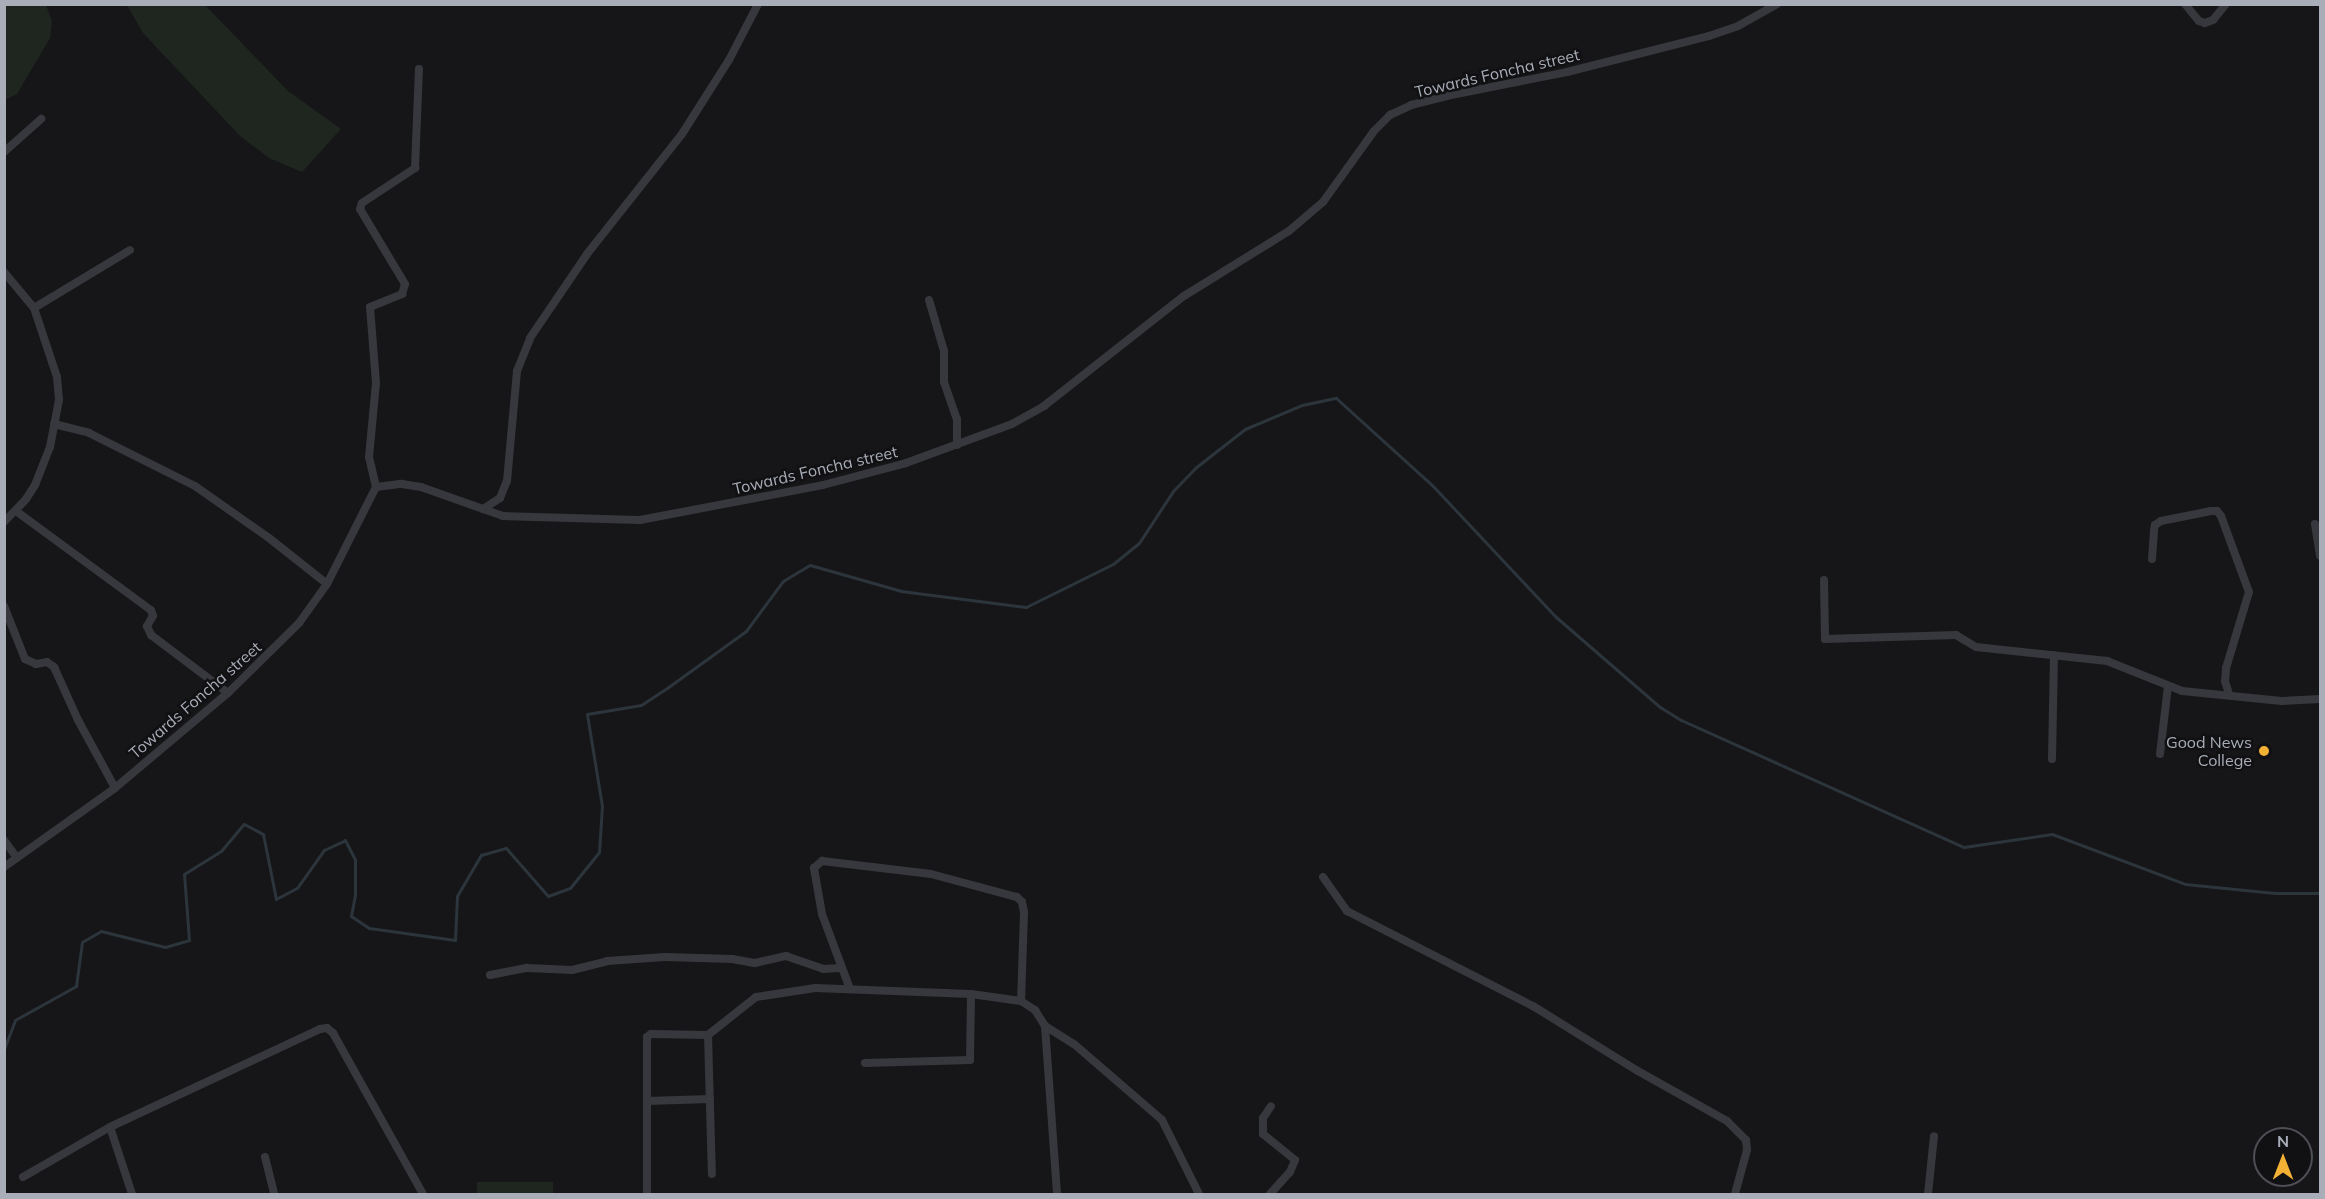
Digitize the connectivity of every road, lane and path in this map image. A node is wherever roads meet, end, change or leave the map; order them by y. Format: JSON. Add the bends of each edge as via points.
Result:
{"nodes":[{"id":1,"x":758,"y":4,"type":"edge"},
{"id":2,"x":1777,"y":4,"type":"edge"},
{"id":3,"x":2185,"y":4,"type":"edge"},
{"id":4,"x":2226,"y":4,"type":"edge"},
{"id":5,"x":419,"y":69,"type":"dead end"},
{"id":6,"x":41,"y":118,"type":"dead end"},
{"id":7,"x":4,"y":152,"type":"edge"},
{"id":8,"x":130,"y":250,"type":"dead end"},
{"id":9,"x":4,"y":272,"type":"edge"},
{"id":10,"x":929,"y":300,"type":"dead end"},
{"id":11,"x":34,"y":308,"type":"junction"},
{"id":12,"x":54,"y":424,"type":"junction"},
{"id":13,"x":957,"y":445,"type":"junction"},
{"id":14,"x":375,"y":487,"type":"junction"},
{"id":15,"x":483,"y":509,"type":"junction"},
{"id":16,"x":16,"y":511,"type":"junction"},
{"id":17,"x":4,"y":522,"type":"edge"},
{"id":18,"x":2315,"y":524,"type":"dead end"},
{"id":19,"x":2320,"y":556,"type":"edge"},
{"id":20,"x":2152,"y":559,"type":"dead end"},
{"id":21,"x":1824,"y":580,"type":"dead end"},
{"id":22,"x":327,"y":584,"type":"junction"},
{"id":23,"x":4,"y":606,"type":"edge"},
{"id":24,"x":2054,"y":655,"type":"junction"},
{"id":25,"x":2168,"y":686,"type":"junction"},
{"id":26,"x":228,"y":693,"type":"junction"},
{"id":27,"x":2229,"y":694,"type":"junction"},
{"id":28,"x":2320,"y":699,"type":"edge"},
{"id":29,"x":2160,"y":754,"type":"dead end"},
{"id":30,"x":2052,"y":759,"type":"dead end"},
{"id":31,"x":115,"y":788,"type":"junction"},
{"id":32,"x":4,"y":840,"type":"edge"},
{"id":33,"x":17,"y":858,"type":"junction"},
{"id":34,"x":4,"y":867,"type":"edge"},
{"id":35,"x":1323,"y":877,"type":"dead end"},
{"id":36,"x":840,"y":968,"type":"junction"},
{"id":37,"x":490,"y":975,"type":"dead end"},
{"id":38,"x":850,"y":989,"type":"junction"},
{"id":39,"x":971,"y":994,"type":"junction"},
{"id":40,"x":1021,"y":1001,"type":"junction"},
{"id":41,"x":1045,"y":1026,"type":"junction"},
{"id":42,"x":708,"y":1035,"type":"junction"},
{"id":43,"x":865,"y":1063,"type":"dead end"},
{"id":44,"x":710,"y":1099,"type":"junction"},
{"id":45,"x":647,"y":1101,"type":"junction"},
{"id":46,"x":1271,"y":1106,"type":"dead end"},
{"id":47,"x":110,"y":1127,"type":"junction"},
{"id":48,"x":1934,"y":1136,"type":"dead end"},
{"id":49,"x":265,"y":1157,"type":"dead end"},
{"id":50,"x":712,"y":1174,"type":"dead end"},
{"id":51,"x":23,"y":1177,"type":"dead end"},
{"id":52,"x":132,"y":1194,"type":"edge"},
{"id":53,"x":274,"y":1194,"type":"edge"},
{"id":54,"x":423,"y":1194,"type":"edge"},
{"id":55,"x":647,"y":1194,"type":"edge"},
{"id":56,"x":1057,"y":1194,"type":"edge"},
{"id":57,"x":1199,"y":1194,"type":"edge"},
{"id":58,"x":1270,"y":1194,"type":"edge"},
{"id":59,"x":1735,"y":1194,"type":"edge"},
{"id":60,"x":1928,"y":1194,"type":"edge"}],
"edges":[{"from":1,"to":15,"type":"street","via":[[729,60],[682,134],[587,254],[530,338],[517,371],[507,481],[500,498]]},
{"from":2,"to":13,"type":"street","name":"Towards Foncha street","via":[[1738,26],[1709,36],[1567,72],[1451,95],[1390,115],[1323,202],[1290,231],[1184,296],[1044,406],[1012,424]]},
{"from":3,"to":4,"type":"street","via":[[2205,23],[2213,20]]},
{"from":5,"to":14,"type":"street","via":[[416,168],[362,203],[360,209],[405,284],[402,294],[370,307],[375,383],[369,457]]},
{"from":6,"to":7,"type":"street"},
{"from":8,"to":11,"type":"street"},
{"from":9,"to":11,"type":"street"},
{"from":10,"to":13,"type":"street","via":[[944,351],[944,382],[957,419]]},
{"from":11,"to":12,"type":"street","via":[[59,389]]},
{"from":12,"to":16,"type":"street","via":[[50,447],[35,485]]},
{"from":12,"to":22,"type":"street","via":[[89,433],[195,486]]},
{"from":13,"to":15,"type":"street","name":"Towards Foncha street","via":[[824,485],[640,520],[525,518]]},
{"from":14,"to":15,"type":"street","name":"Towards Foncha street","via":[[421,487]]},
{"from":14,"to":22,"type":"street","name":"Towards Foncha street"},
{"from":16,"to":17,"type":"street"},
{"from":16,"to":26,"type":"street","via":[[151,610],[153,616],[147,627],[151,635]]},
{"from":18,"to":19,"type":"street"},
{"from":20,"to":27,"type":"street","via":[[2155,525],[2161,521],[2211,511],[2221,516],[2250,592],[2226,668]]},
{"from":21,"to":24,"type":"street","via":[[1825,639],[1956,636],[1976,647]]},
{"from":22,"to":26,"type":"street","name":"Towards Foncha street","via":[[299,623]]},
{"from":23,"to":31,"type":"street","via":[[25,659],[54,667]]},
{"from":24,"to":25,"type":"street","via":[[2117,663]]},
{"from":24,"to":30,"type":"street"},
{"from":25,"to":27,"type":"street","via":[[2193,693]]},
{"from":25,"to":29,"type":"street"},
{"from":26,"to":31,"type":"street","name":"Towards Foncha street"},
{"from":27,"to":28,"type":"street","via":[[2282,701]]},
{"from":31,"to":33,"type":"street","name":"Towards Foncha street"},
{"from":32,"to":33,"type":"street"},
{"from":33,"to":34,"type":"street","name":"Towards Foncha street"},
{"from":35,"to":59,"type":"street","via":[[1347,911],[1533,1006],[1734,1126],[1746,1140],[1747,1150]]},
{"from":36,"to":37,"type":"street","via":[[823,969],[786,956],[755,963],[665,957],[614,960],[572,970],[527,968]]},
{"from":36,"to":38,"type":"street"},
{"from":36,"to":40,"type":"street","via":[[822,914],[816,864],[822,861],[931,874],[1007,893],[1022,902]]},
{"from":38,"to":39,"type":"street"},
{"from":38,"to":42,"type":"street","via":[[815,988],[756,997]]},
{"from":39,"to":40,"type":"street"},
{"from":39,"to":43,"type":"street","via":[[970,1060]]},
{"from":40,"to":41,"type":"street","via":[[1035,1010]]},
{"from":41,"to":56,"type":"street"},
{"from":41,"to":57,"type":"street","via":[[1074,1044],[1162,1120]]},
{"from":42,"to":44,"type":"street"},
{"from":42,"to":45,"type":"street","via":[[647,1037]]},
{"from":44,"to":45,"type":"street"},
{"from":44,"to":50,"type":"street"},
{"from":45,"to":55,"type":"street"},
{"from":46,"to":58,"type":"street","via":[[1263,1118],[1263,1134],[1295,1160],[1290,1172]]},
{"from":47,"to":51,"type":"street"},
{"from":47,"to":52,"type":"street"},
{"from":47,"to":54,"type":"street","via":[[327,1028]]},
{"from":48,"to":60,"type":"street"},
{"from":49,"to":53,"type":"street"}]}
